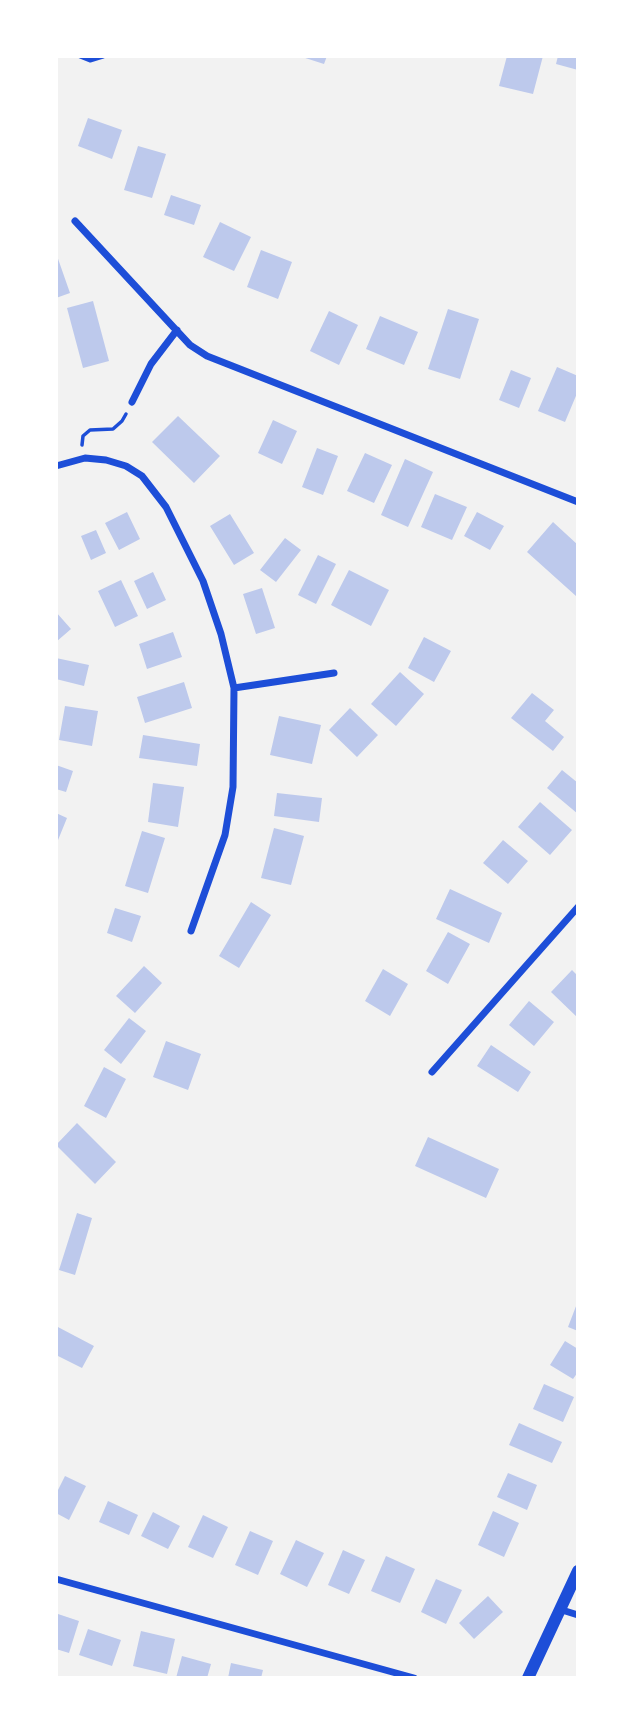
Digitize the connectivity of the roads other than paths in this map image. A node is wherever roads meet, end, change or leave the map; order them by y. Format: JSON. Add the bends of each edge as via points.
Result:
{"nodes":[{"id":1,"x":80,"y":56,"type":"edge"},
{"id":2,"x":103,"y":56,"type":"edge"},
{"id":3,"x":75,"y":221,"type":"dead end"},
{"id":4,"x":177,"y":330,"type":"junction"},
{"id":5,"x":132,"y":402,"type":"road end"},
{"id":6,"x":56,"y":466,"type":"edge"},
{"id":7,"x":578,"y":502,"type":"edge"},
{"id":8,"x":334,"y":673,"type":"dead end"},
{"id":9,"x":234,"y":688,"type":"junction"},
{"id":10,"x":578,"y":906,"type":"edge"},
{"id":11,"x":191,"y":931,"type":"dead end"},
{"id":12,"x":432,"y":1072,"type":"dead end"},
{"id":13,"x":578,"y":1571,"type":"edge"},
{"id":14,"x":56,"y":1579,"type":"edge"},
{"id":15,"x":562,"y":1610,"type":"junction"},
{"id":16,"x":578,"y":1615,"type":"edge"},
{"id":17,"x":414,"y":1678,"type":"edge"},
{"id":18,"x":528,"y":1678,"type":"edge"}],
"edges":[{"from":1,"to":2,"type":"lane","via":[[90,60]]},
{"from":3,"to":4,"type":"street"},
{"from":4,"to":5,"type":"street","via":[[151,364]]},
{"from":4,"to":7,"type":"street","via":[[190,345],[228,366]]},
{"from":6,"to":9,"type":"street","via":[[81,459],[106,460],[142,476],[166,507],[202,581]]},
{"from":8,"to":9,"type":"street"},
{"from":9,"to":11,"type":"street","via":[[233,787],[225,835]]},
{"from":10,"to":12,"type":"street"},
{"from":13,"to":15,"type":"street"},
{"from":14,"to":17,"type":"street"},
{"from":15,"to":16,"type":"street"},
{"from":15,"to":18,"type":"street"}]}
